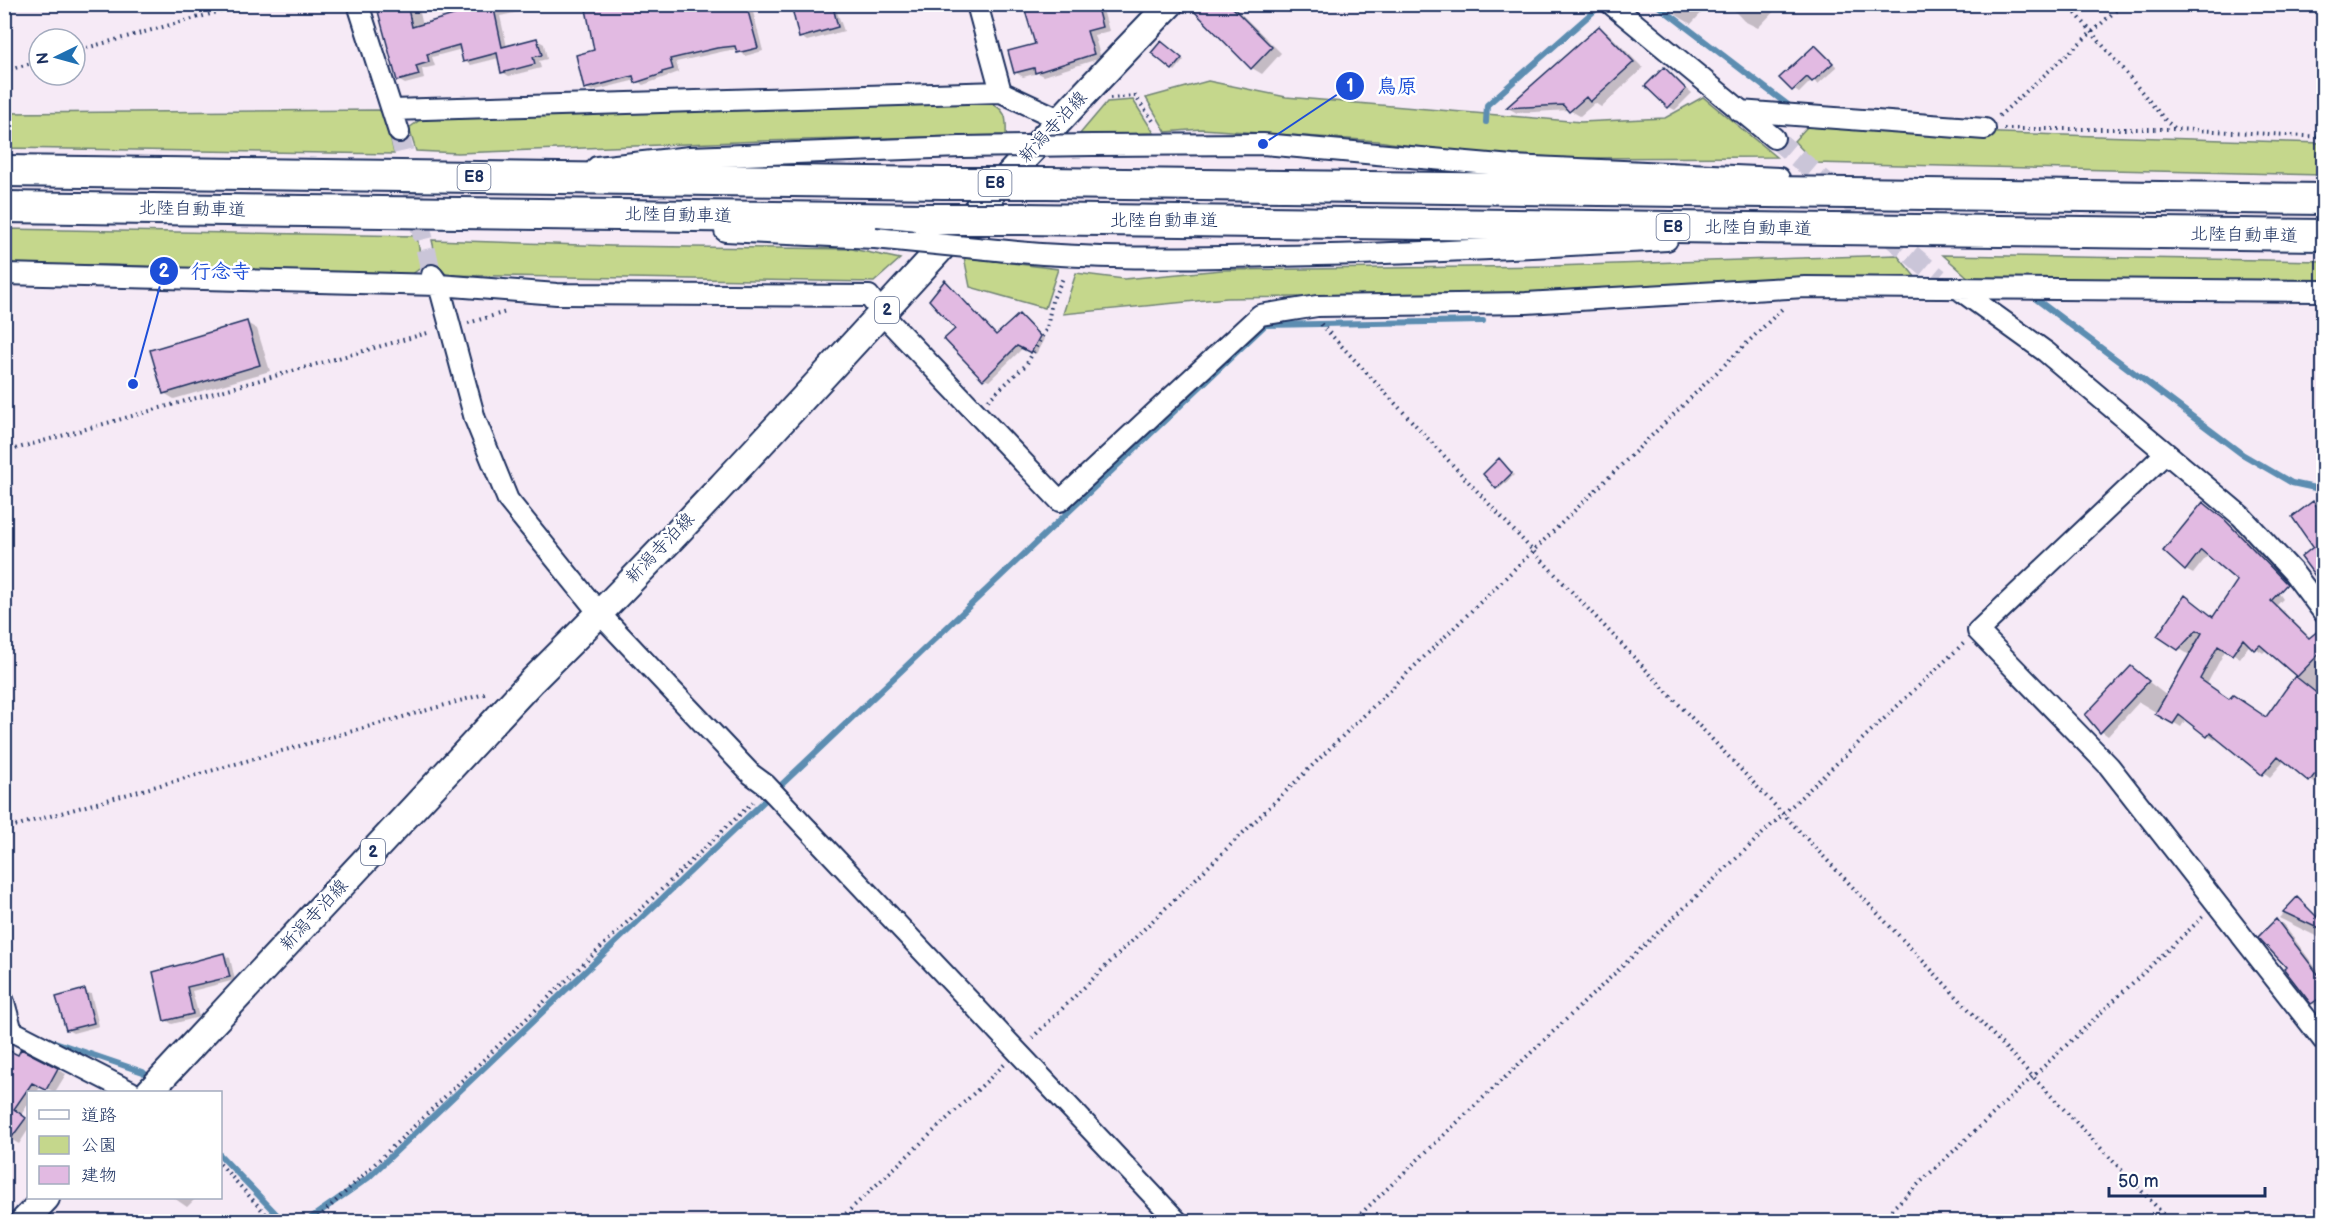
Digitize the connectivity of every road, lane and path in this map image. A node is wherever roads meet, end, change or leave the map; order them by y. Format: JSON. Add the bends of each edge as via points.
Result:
{"nodes":[{"id":1,"x":247,"y":4,"type":"edge"},
{"id":2,"x":358,"y":4,"type":"edge"},
{"id":3,"x":977,"y":4,"type":"edge"},
{"id":4,"x":1170,"y":4,"type":"edge"},
{"id":5,"x":1611,"y":4,"type":"edge"},
{"id":6,"x":2068,"y":4,"type":"edge"},
{"id":7,"x":2123,"y":4,"type":"edge"},
{"id":8,"x":2093,"y":32,"type":"junction"},
{"id":9,"x":87,"y":48,"type":"edge"},
{"id":10,"x":27,"y":64,"type":"edge"},
{"id":11,"x":4,"y":70,"type":"edge"},
{"id":12,"x":1001,"y":92,"type":"junction"},
{"id":13,"x":1135,"y":96,"type":"dead end"},
{"id":14,"x":392,"y":110,"type":"junction"},
{"id":15,"x":1739,"y":111,"type":"junction"},
{"id":16,"x":1059,"y":119,"type":"junction"},
{"id":17,"x":1154,"y":122,"type":"dead end"},
{"id":18,"x":1985,"y":129,"type":"junction"},
{"id":19,"x":2177,"y":129,"type":"junction"},
{"id":20,"x":399,"y":132,"type":"tunnel mouth"},
{"id":21,"x":2324,"y":137,"type":"edge"},
{"id":22,"x":1774,"y":138,"type":"tunnel mouth"},
{"id":23,"x":4,"y":171,"type":"edge"},
{"id":24,"x":487,"y":177,"type":"junction"},
{"id":25,"x":2042,"y":194,"type":"junction"},
{"id":26,"x":2324,"y":199,"type":"edge"},
{"id":27,"x":4,"y":207,"type":"edge"},
{"id":28,"x":346,"y":211,"type":"junction"},
{"id":29,"x":1858,"y":230,"type":"junction"},
{"id":30,"x":2324,"y":236,"type":"edge"},
{"id":31,"x":4,"y":274,"type":"edge"},
{"id":32,"x":1063,"y":278,"type":"dead end"},
{"id":33,"x":1939,"y":278,"type":"tunnel mouth"},
{"id":34,"x":435,"y":279,"type":"junction"},
{"id":35,"x":1804,"y":287,"type":"junction"},
{"id":36,"x":1959,"y":290,"type":"junction"},
{"id":37,"x":2324,"y":291,"type":"edge"},
{"id":38,"x":1317,"y":306,"type":"junction"},
{"id":39,"x":514,"y":309,"type":"dead end"},
{"id":40,"x":883,"y":315,"type":"junction"},
{"id":41,"x":451,"y":326,"type":"junction"},
{"id":42,"x":983,"y":405,"type":"dead end"},
{"id":43,"x":4,"y":452,"type":"edge"},
{"id":44,"x":2166,"y":453,"type":"junction"},
{"id":45,"x":1533,"y":551,"type":"junction"},
{"id":46,"x":2324,"y":612,"type":"edge"},
{"id":47,"x":599,"y":613,"type":"junction"},
{"id":48,"x":1977,"y":631,"type":"junction"},
{"id":49,"x":493,"y":692,"type":"dead end"},
{"id":50,"x":766,"y":785,"type":"junction"},
{"id":51,"x":1784,"y":812,"type":"junction"},
{"id":52,"x":4,"y":829,"type":"edge"},
{"id":53,"x":2215,"y":905,"type":"junction"},
{"id":54,"x":4,"y":1002,"type":"edge"},
{"id":55,"x":8,"y":1028,"type":"edge"},
{"id":56,"x":2324,"y":1041,"type":"edge"},
{"id":57,"x":1018,"y":1051,"type":"junction"},
{"id":58,"x":2033,"y":1076,"type":"junction"},
{"id":59,"x":129,"y":1091,"type":"edge"},
{"id":60,"x":150,"y":1091,"type":"edge"},
{"id":61,"x":222,"y":1166,"type":"edge"},
{"id":62,"x":44,"y":1199,"type":"edge"},
{"id":63,"x":23,"y":1221,"type":"edge"},
{"id":64,"x":273,"y":1221,"type":"edge"},
{"id":65,"x":314,"y":1221,"type":"edge"},
{"id":66,"x":837,"y":1221,"type":"edge"},
{"id":67,"x":1178,"y":1221,"type":"edge"},
{"id":68,"x":1352,"y":1221,"type":"edge"},
{"id":69,"x":1878,"y":1221,"type":"edge"},
{"id":70,"x":2171,"y":1221,"type":"edge"}],
"edges":[{"from":1,"to":9,"type":"path"},
{"from":2,"to":14,"type":"street"},
{"from":3,"to":12,"type":"street"},
{"from":4,"to":16,"type":"main road","name":"新潟寺泊線","number":"2"},
{"from":5,"to":15,"type":"street"},
{"from":6,"to":8,"type":"path"},
{"from":7,"to":8,"type":"path"},
{"from":8,"to":18,"type":"path"},
{"from":8,"to":19,"type":"path","via":[[2166,121]]},
{"from":10,"to":11,"type":"path"},
{"from":12,"to":14,"type":"street"},
{"from":12,"to":16,"type":"street"},
{"from":13,"to":17,"type":"path"},
{"from":14,"to":20,"type":"street"},
{"from":15,"to":18,"type":"street"},
{"from":15,"to":22,"type":"street"},
{"from":16,"to":40,"type":"main road","name":"新潟寺泊線","number":"2"},
{"from":18,"to":19,"type":"path"},
{"from":19,"to":21,"type":"path"},
{"from":23,"to":24,"type":"highway","name":"北陸自動車道","number":"E8"},
{"from":24,"to":25,"type":"highway","name":"北陸自動車道","number":"E8","bridge":true},
{"from":24,"to":25,"type":"street","bridge":true,"via":[[690,158],[961,147],[1263,144],[1512,166]]},
{"from":25,"to":26,"type":"highway","name":"北陸自動車道","number":"E8"},
{"from":27,"to":28,"type":"highway","name":"北陸自動車道","number":"E8"},
{"from":28,"to":29,"type":"highway","name":"北陸自動車道","number":"E8","bridge":true},
{"from":28,"to":29,"type":"street","bridge":true,"via":[[465,222],[875,238],[1069,258],[1363,255]]},
{"from":29,"to":30,"type":"highway","name":"北陸自動車道","number":"E8"},
{"from":31,"to":34,"type":"street"},
{"from":32,"to":42,"type":"path","via":[[1052,302],[1047,328],[1026,365]]},
{"from":33,"to":36,"type":"street"},
{"from":34,"to":40,"type":"street","via":[[557,294],[869,296]]},
{"from":34,"to":41,"type":"street"},
{"from":35,"to":36,"type":"street"},
{"from":35,"to":38,"type":"street","via":[[1526,303]]},
{"from":35,"to":45,"type":"path"},
{"from":36,"to":37,"type":"street"},
{"from":36,"to":44,"type":"street","via":[[2046,351]]},
{"from":38,"to":40,"type":"street","via":[[1260,315],[1060,501]]},
{"from":38,"to":45,"type":"path","via":[[1322,327]]},
{"from":39,"to":41,"type":"path"},
{"from":40,"to":47,"type":"main road","name":"新潟寺泊線","number":"2"},
{"from":41,"to":43,"type":"path"},
{"from":41,"to":47,"type":"street","via":[[475,419],[508,501]]},
{"from":44,"to":46,"type":"street","via":[[2241,516],[2294,572]]},
{"from":44,"to":48,"type":"street"},
{"from":45,"to":51,"type":"path"},
{"from":45,"to":57,"type":"path"},
{"from":47,"to":50,"type":"street","via":[[751,774]]},
{"from":47,"to":60,"type":"main road","name":"新潟寺泊線","number":"2"},
{"from":48,"to":51,"type":"path"},
{"from":48,"to":53,"type":"street","via":[[2109,766]]},
{"from":49,"to":52,"type":"path"},
{"from":50,"to":57,"type":"street"},
{"from":50,"to":65,"type":"path","via":[[753,802]]},
{"from":51,"to":58,"type":"path"},
{"from":51,"to":68,"type":"path"},
{"from":53,"to":56,"type":"street"},
{"from":53,"to":58,"type":"path"},
{"from":54,"to":55,"type":"street"},
{"from":55,"to":59,"type":"street"},
{"from":57,"to":66,"type":"path"},
{"from":57,"to":67,"type":"street"},
{"from":58,"to":69,"type":"path"},
{"from":58,"to":70,"type":"path"},
{"from":61,"to":64,"type":"path"},
{"from":62,"to":63,"type":"main road"}]}
